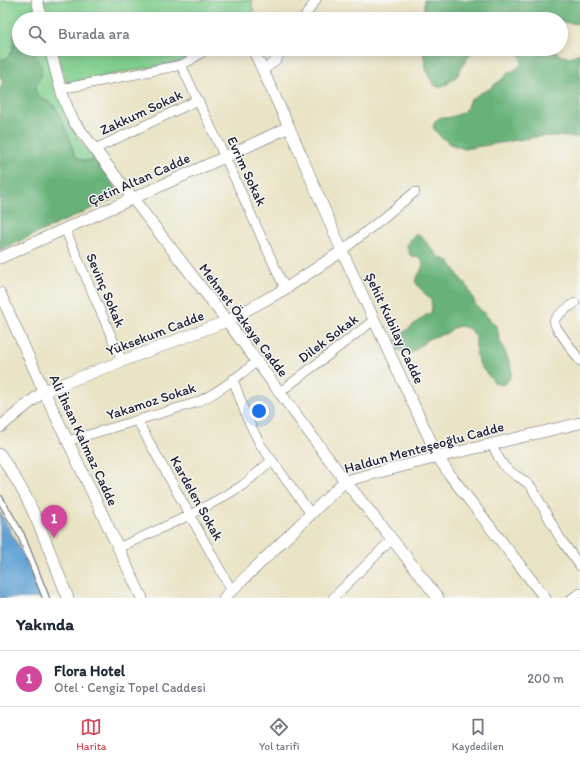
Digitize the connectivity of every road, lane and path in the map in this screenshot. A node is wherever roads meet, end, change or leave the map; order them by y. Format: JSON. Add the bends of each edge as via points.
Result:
{"nodes":[{"id":1,"x":37,"y":0,"type":"edge"},
{"id":2,"x":316,"y":0,"type":"edge"},
{"id":3,"x":40,"y":12,"type":"edge"},
{"id":4,"x":308,"y":12,"type":"edge"},
{"id":5,"x":52,"y":56,"type":"edge"},
{"id":6,"x":196,"y":56,"type":"edge"},
{"id":7,"x":256,"y":56,"type":"edge"},
{"id":8,"x":278,"y":56,"type":"edge"},
{"id":9,"x":181,"y":65,"type":"junction"},
{"id":10,"x":263,"y":71,"type":"junction"},
{"id":11,"x":61,"y":89,"type":"junction"},
{"id":12,"x":198,"y":100,"type":"junction"},
{"id":13,"x":289,"y":126,"type":"junction"},
{"id":14,"x":95,"y":149,"type":"junction"},
{"id":15,"x":225,"y":157,"type":"junction"},
{"id":16,"x":415,"y":192,"type":"dead end"},
{"id":17,"x":133,"y":199,"type":"junction"},
{"id":18,"x":65,"y":229,"type":"junction"},
{"id":19,"x":342,"y":251,"type":"junction"},
{"id":20,"x":0,"y":258,"type":"edge"},
{"id":21,"x":285,"y":289,"type":"junction"},
{"id":22,"x":0,"y":293,"type":"edge"},
{"id":23,"x":575,"y":303,"type":"dead end"},
{"id":24,"x":374,"y":320,"type":"junction"},
{"id":25,"x":227,"y":321,"type":"junction"},
{"id":26,"x":122,"y":361,"type":"junction"},
{"id":27,"x":580,"y":361,"type":"edge"},
{"id":28,"x":256,"y":362,"type":"junction"},
{"id":29,"x":233,"y":380,"type":"junction"},
{"id":30,"x":44,"y":391,"type":"junction"},
{"id":31,"x":280,"y":392,"type":"junction"},
{"id":32,"x":137,"y":420,"type":"junction"},
{"id":33,"x":580,"y":423,"type":"edge"},
{"id":34,"x":0,"y":427,"type":"edge"},
{"id":35,"x":68,"y":441,"type":"junction"},
{"id":36,"x":492,"y":444,"type":"junction"},
{"id":37,"x":0,"y":454,"type":"edge"},
{"id":38,"x":438,"y":457,"type":"junction"},
{"id":39,"x":271,"y":461,"type":"junction"},
{"id":40,"x":345,"y":481,"type":"junction"},
{"id":41,"x":0,"y":499,"type":"edge"},
{"id":42,"x":190,"y":514,"type":"junction"},
{"id":43,"x":311,"y":514,"type":"junction"},
{"id":44,"x":392,"y":539,"type":"junction"},
{"id":45,"x":118,"y":548,"type":"junction"},
{"id":46,"x":580,"y":566,"type":"edge"},
{"id":47,"x":580,"y":593,"type":"edge"},
{"id":48,"x":228,"y":594,"type":"edge"},
{"id":49,"x":46,"y":598,"type":"edge"},
{"id":50,"x":68,"y":598,"type":"edge"},
{"id":51,"x":142,"y":598,"type":"edge"},
{"id":52,"x":333,"y":598,"type":"edge"},
{"id":53,"x":438,"y":598,"type":"edge"},
{"id":54,"x":545,"y":598,"type":"edge"},
{"id":55,"x":572,"y":598,"type":"edge"}],
"edges":[{"from":1,"to":3,"type":"street"},
{"from":2,"to":4,"type":"street"},
{"from":5,"to":11,"type":"street","name":"Mehmet Özkaya Cadde"},
{"from":6,"to":9,"type":"street"},
{"from":7,"to":10,"type":"street","name":"Şehit Kubilay Cadde"},
{"from":8,"to":10,"type":"street"},
{"from":9,"to":11,"type":"street"},
{"from":9,"to":12,"type":"street","name":"Evrim Sokak"},
{"from":10,"to":13,"type":"street","name":"Şehit Kubilay Cadde"},
{"from":11,"to":14,"type":"street","name":"Mehmet Özkaya Cadde","via":[[74,122]]},
{"from":12,"to":14,"type":"street","name":"Zakkum Sokak"},
{"from":12,"to":15,"type":"street","name":"Evrim Sokak"},
{"from":13,"to":15,"type":"street","name":"Çetin Altan Cadde"},
{"from":13,"to":19,"type":"street","name":"Şehit Kubilay Cadde"},
{"from":14,"to":17,"type":"street","name":"Mehmet Özkaya Cadde"},
{"from":15,"to":17,"type":"street","name":"Çetin Altan Cadde"},
{"from":15,"to":21,"type":"street","name":"Evrim Sokak"},
{"from":16,"to":19,"type":"street"},
{"from":17,"to":18,"type":"street","name":"Çetin Altan Cadde"},
{"from":17,"to":25,"type":"street","name":"Mehmet Özkaya Cadde"},
{"from":18,"to":20,"type":"street","name":"Çetin Altan Cadde"},
{"from":18,"to":26,"type":"street","name":"Sevinç Sokak"},
{"from":19,"to":21,"type":"street","name":"Yüksekum Cadde"},
{"from":19,"to":24,"type":"street","name":"Şehit Kubilay Cadde"},
{"from":21,"to":25,"type":"street","name":"Yüksekum Cadde"},
{"from":22,"to":30,"type":"street","name":"Ali İhsan Kalmaz Cadde"},
{"from":23,"to":27,"type":"street","via":[[556,317],[554,322]]},
{"from":24,"to":31,"type":"street","name":"Dilek Sokak"},
{"from":24,"to":38,"type":"street","name":"Şehit Kubilay Cadde"},
{"from":25,"to":26,"type":"street","name":"Yüksekum Cadde"},
{"from":25,"to":28,"type":"street","name":"Mehmet Özkaya Cadde"},
{"from":26,"to":30,"type":"street","name":"Yüksekum Cadde"},
{"from":28,"to":29,"type":"street","name":"Yakamoz Sokak"},
{"from":28,"to":31,"type":"street","name":"Mehmet Özkaya Cadde"},
{"from":29,"to":32,"type":"street","name":"Yakamoz Sokak","via":[[195,403]]},
{"from":29,"to":39,"type":"street","via":[[247,418]]},
{"from":30,"to":34,"type":"street","name":"Yüksekum Cadde"},
{"from":30,"to":35,"type":"street","name":"Ali İhsan Kalmaz Cadde"},
{"from":31,"to":40,"type":"street","name":"Mehmet Özkaya Cadde"},
{"from":32,"to":35,"type":"street","name":"Yakamoz Sokak"},
{"from":32,"to":42,"type":"street","name":"Kardelen Sokak"},
{"from":33,"to":36,"type":"street","name":"Haldun Menteşeoğlu Cadde"},
{"from":35,"to":45,"type":"street","name":"Ali İhsan Kalmaz Cadde"},
{"from":36,"to":38,"type":"street","name":"Haldun Menteşeoğlu Cadde"},
{"from":36,"to":46,"type":"street","via":[[505,468],[522,478],[532,488],[560,538]]},
{"from":37,"to":50,"type":"street","via":[[30,505]]},
{"from":38,"to":40,"type":"street","name":"Haldun Menteşeoğlu Cadde"},
{"from":38,"to":54,"type":"street","name":"Şehit Kubilay Cadde"},
{"from":39,"to":42,"type":"street","via":[[235,490]]},
{"from":39,"to":43,"type":"street"},
{"from":40,"to":43,"type":"street","name":"Haldun Menteşeoğlu Cadde"},
{"from":40,"to":44,"type":"street","name":"Mehmet Özkaya Cadde"},
{"from":41,"to":49,"type":"street","via":[[21,535]]},
{"from":42,"to":45,"type":"street"},
{"from":42,"to":48,"type":"street","name":"Kardelen Sokak"},
{"from":43,"to":48,"type":"street","name":"Haldun Menteşeoğlu Cadde"},
{"from":44,"to":52,"type":"street"},
{"from":44,"to":53,"type":"street","name":"Mehmet Özkaya Cadde"},
{"from":45,"to":51,"type":"street","name":"Ali İhsan Kalmaz Cadde"},
{"from":47,"to":55,"type":"street"}]}
